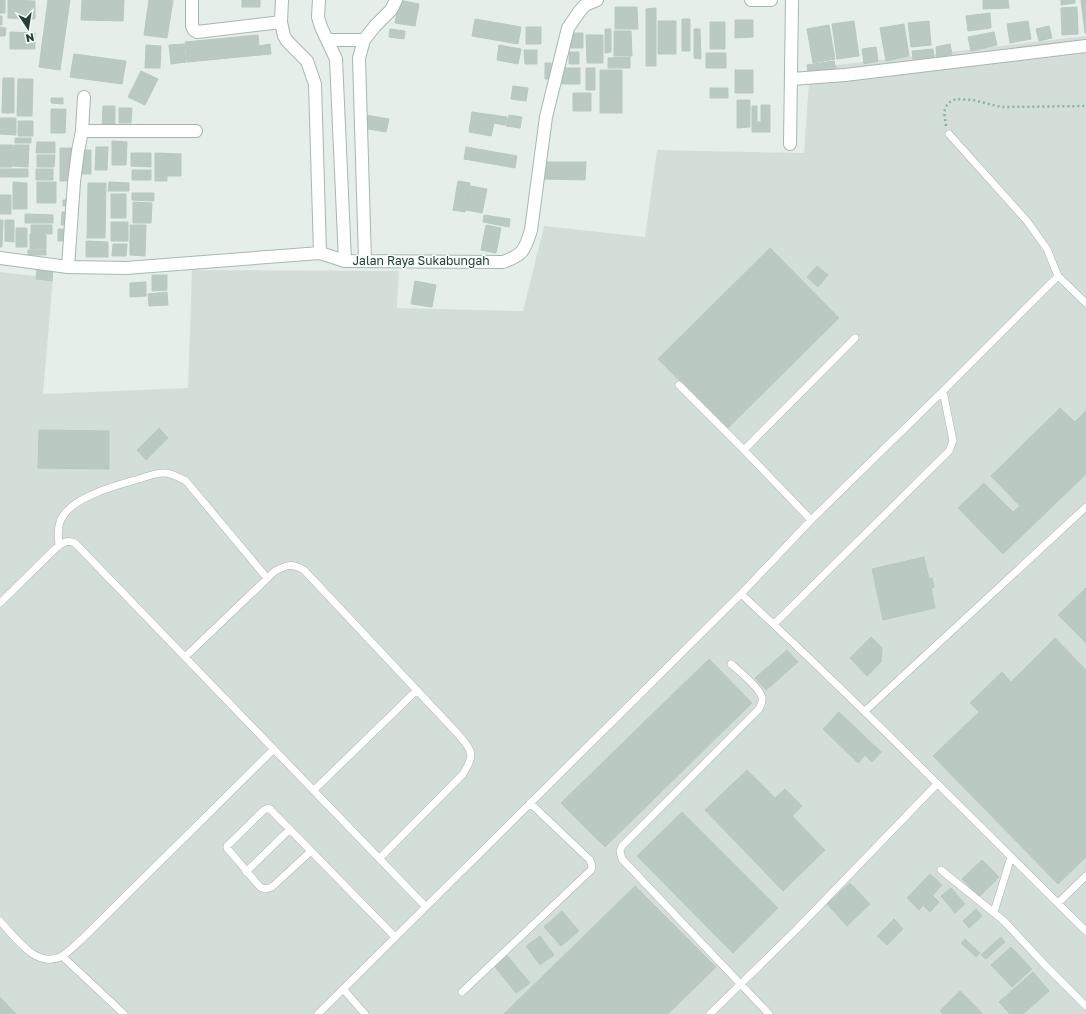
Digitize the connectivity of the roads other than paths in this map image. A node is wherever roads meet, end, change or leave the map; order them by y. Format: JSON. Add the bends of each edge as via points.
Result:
{"nodes":[{"id":1,"x":192,"y":0,"type":"edge"},
{"id":2,"x":282,"y":0,"type":"edge"},
{"id":3,"x":319,"y":0,"type":"edge"},
{"id":4,"x":396,"y":0,"type":"edge"},
{"id":5,"x":597,"y":0,"type":"edge"},
{"id":6,"x":751,"y":0,"type":"edge"},
{"id":7,"x":771,"y":0,"type":"edge"},
{"id":8,"x":792,"y":0,"type":"edge"},
{"id":9,"x":281,"y":22,"type":"junction"},
{"id":10,"x":328,"y":40,"type":"junction"},
{"id":11,"x":364,"y":40,"type":"junction"},
{"id":12,"x":1086,"y":46,"type":"edge"},
{"id":13,"x":792,"y":78,"type":"junction"},
{"id":14,"x":84,"y":97,"type":"dead end"},
{"id":15,"x":82,"y":131,"type":"junction"},
{"id":16,"x":196,"y":131,"type":"dead end"},
{"id":17,"x":949,"y":134,"type":"road end"},
{"id":18,"x":790,"y":144,"type":"dead end"},
{"id":19,"x":320,"y":253,"type":"junction"},
{"id":20,"x":0,"y":258,"type":"edge"},
{"id":21,"x":345,"y":261,"type":"junction"},
{"id":22,"x":365,"y":261,"type":"junction"},
{"id":23,"x":68,"y":267,"type":"junction"},
{"id":24,"x":1058,"y":276,"type":"junction"},
{"id":25,"x":1086,"y":303,"type":"edge"},
{"id":26,"x":855,"y":338,"type":"dead end"},
{"id":27,"x":679,"y":385,"type":"dead end"},
{"id":28,"x":943,"y":391,"type":"junction"},
{"id":29,"x":744,"y":450,"type":"junction"},
{"id":30,"x":1086,"y":507,"type":"edge"},
{"id":31,"x":811,"y":520,"type":"junction"},
{"id":32,"x":59,"y":546,"type":"junction"},
{"id":33,"x":267,"y":578,"type":"junction"},
{"id":34,"x":741,"y":594,"type":"junction"},
{"id":35,"x":0,"y":603,"type":"edge"},
{"id":36,"x":774,"y":624,"type":"junction"},
{"id":37,"x":185,"y":657,"type":"junction"},
{"id":38,"x":731,"y":664,"type":"dead end"},
{"id":39,"x":417,"y":690,"type":"junction"},
{"id":40,"x":865,"y":711,"type":"junction"},
{"id":41,"x":274,"y":749,"type":"junction"},
{"id":42,"x":937,"y":784,"type":"junction"},
{"id":43,"x":314,"y":790,"type":"junction"},
{"id":44,"x":530,"y":804,"type":"junction"},
{"id":45,"x":290,"y":829,"type":"junction"},
{"id":46,"x":311,"y":851,"type":"junction"},
{"id":47,"x":1011,"y":856,"type":"junction"},
{"id":48,"x":380,"y":858,"type":"junction"},
{"id":49,"x":941,"y":870,"type":"dead end"},
{"id":50,"x":246,"y":872,"type":"junction"},
{"id":51,"x":1086,"y":876,"type":"edge"},
{"id":52,"x":1058,"y":903,"type":"junction"},
{"id":53,"x":426,"y":907,"type":"junction"},
{"id":54,"x":994,"y":912,"type":"junction"},
{"id":55,"x":0,"y":921,"type":"edge"},
{"id":56,"x":1086,"y":931,"type":"edge"},
{"id":57,"x":395,"y":937,"type":"junction"},
{"id":58,"x":62,"y":956,"type":"junction"},
{"id":59,"x":740,"y":984,"type":"junction"},
{"id":60,"x":343,"y":989,"type":"junction"},
{"id":61,"x":462,"y":992,"type":"dead end"},
{"id":62,"x":1086,"y":1006,"type":"edge"},
{"id":63,"x":124,"y":1014,"type":"edge"},
{"id":64,"x":318,"y":1014,"type":"edge"},
{"id":65,"x":365,"y":1014,"type":"edge"},
{"id":66,"x":710,"y":1014,"type":"edge"},
{"id":67,"x":769,"y":1014,"type":"edge"}],
"edges":[{"from":1,"to":9,"type":"street","via":[[192,26],[197,32]]},
{"from":2,"to":9,"type":"street"},
{"from":3,"to":10,"type":"street","via":[[318,17]]},
{"from":4,"to":11,"type":"street","via":[[391,10]]},
{"from":5,"to":22,"type":"street","name":"Jalan Raya Sukabungah","via":[[585,5],[568,28],[546,117],[531,230],[526,246],[516,257],[503,262]]},
{"from":6,"to":7,"type":"street"},
{"from":8,"to":13,"type":"street"},
{"from":9,"to":19,"type":"street","via":[[287,42],[307,60],[315,84]]},
{"from":10,"to":11,"type":"street"},
{"from":10,"to":21,"type":"street","via":[[336,59]]},
{"from":11,"to":22,"type":"street","via":[[359,58]]},
{"from":12,"to":13,"type":"street","via":[[845,75]]},
{"from":13,"to":18,"type":"street"},
{"from":14,"to":15,"type":"street"},
{"from":15,"to":16,"type":"street"},
{"from":15,"to":23,"type":"street","via":[[74,182]]},
{"from":17,"to":24,"type":"lane","via":[[1027,221],[1046,249]]},
{"from":19,"to":21,"type":"street","name":"Jalan Raya Sukabungah"},
{"from":19,"to":23,"type":"street","name":"Jalan Raya Sukabungah","via":[[126,268]]},
{"from":20,"to":23,"type":"street","name":"Jalan Raya Sukabungah"},
{"from":21,"to":22,"type":"street","name":"Jalan Raya Sukabungah"},
{"from":24,"to":25,"type":"lane"},
{"from":24,"to":28,"type":"lane"},
{"from":26,"to":29,"type":"lane"},
{"from":27,"to":29,"type":"lane"},
{"from":28,"to":31,"type":"lane"},
{"from":28,"to":36,"type":"lane","via":[[954,441],[949,451]]},
{"from":29,"to":31,"type":"lane"},
{"from":30,"to":40,"type":"lane"},
{"from":31,"to":34,"type":"lane"},
{"from":32,"to":33,"type":"lane","via":[[60,523],[69,508],[109,488],[166,473],[189,484]]},
{"from":32,"to":35,"type":"lane"},
{"from":32,"to":37,"type":"lane","via":[[70,540],[75,543]]},
{"from":33,"to":37,"type":"lane"},
{"from":33,"to":39,"type":"lane","via":[[290,564],[304,570]]},
{"from":34,"to":36,"type":"lane"},
{"from":34,"to":44,"type":"lane"},
{"from":36,"to":40,"type":"lane"},
{"from":37,"to":41,"type":"lane"},
{"from":38,"to":59,"type":"lane","via":[[759,691],[762,703],[759,709],[622,846],[620,851],[622,859]]},
{"from":39,"to":43,"type":"lane"},
{"from":39,"to":48,"type":"lane","via":[[468,747],[470,762],[463,774]]},
{"from":40,"to":42,"type":"lane"},
{"from":41,"to":43,"type":"lane"},
{"from":41,"to":58,"type":"lane"},
{"from":42,"to":47,"type":"lane"},
{"from":42,"to":59,"type":"lane","via":[[796,930]]},
{"from":43,"to":48,"type":"lane"},
{"from":44,"to":53,"type":"lane"},
{"from":44,"to":61,"type":"lane","via":[[590,860],[591,870]]},
{"from":45,"to":46,"type":"lane"},
{"from":45,"to":50,"type":"lane"},
{"from":45,"to":50,"type":"lane","via":[[268,808],[227,846],[228,851]]},
{"from":46,"to":50,"type":"lane","via":[[268,889],[260,887]]},
{"from":46,"to":57,"type":"lane"},
{"from":47,"to":52,"type":"lane"},
{"from":47,"to":54,"type":"lane"},
{"from":48,"to":53,"type":"lane"},
{"from":49,"to":54,"type":"lane"},
{"from":51,"to":52,"type":"lane"},
{"from":52,"to":56,"type":"lane"},
{"from":53,"to":57,"type":"lane"},
{"from":54,"to":62,"type":"lane"},
{"from":55,"to":58,"type":"lane","via":[[36,956],[51,960]]},
{"from":57,"to":60,"type":"lane"},
{"from":58,"to":63,"type":"lane"},
{"from":59,"to":66,"type":"lane"},
{"from":59,"to":67,"type":"lane"},
{"from":60,"to":64,"type":"lane"},
{"from":60,"to":65,"type":"lane"}]}
